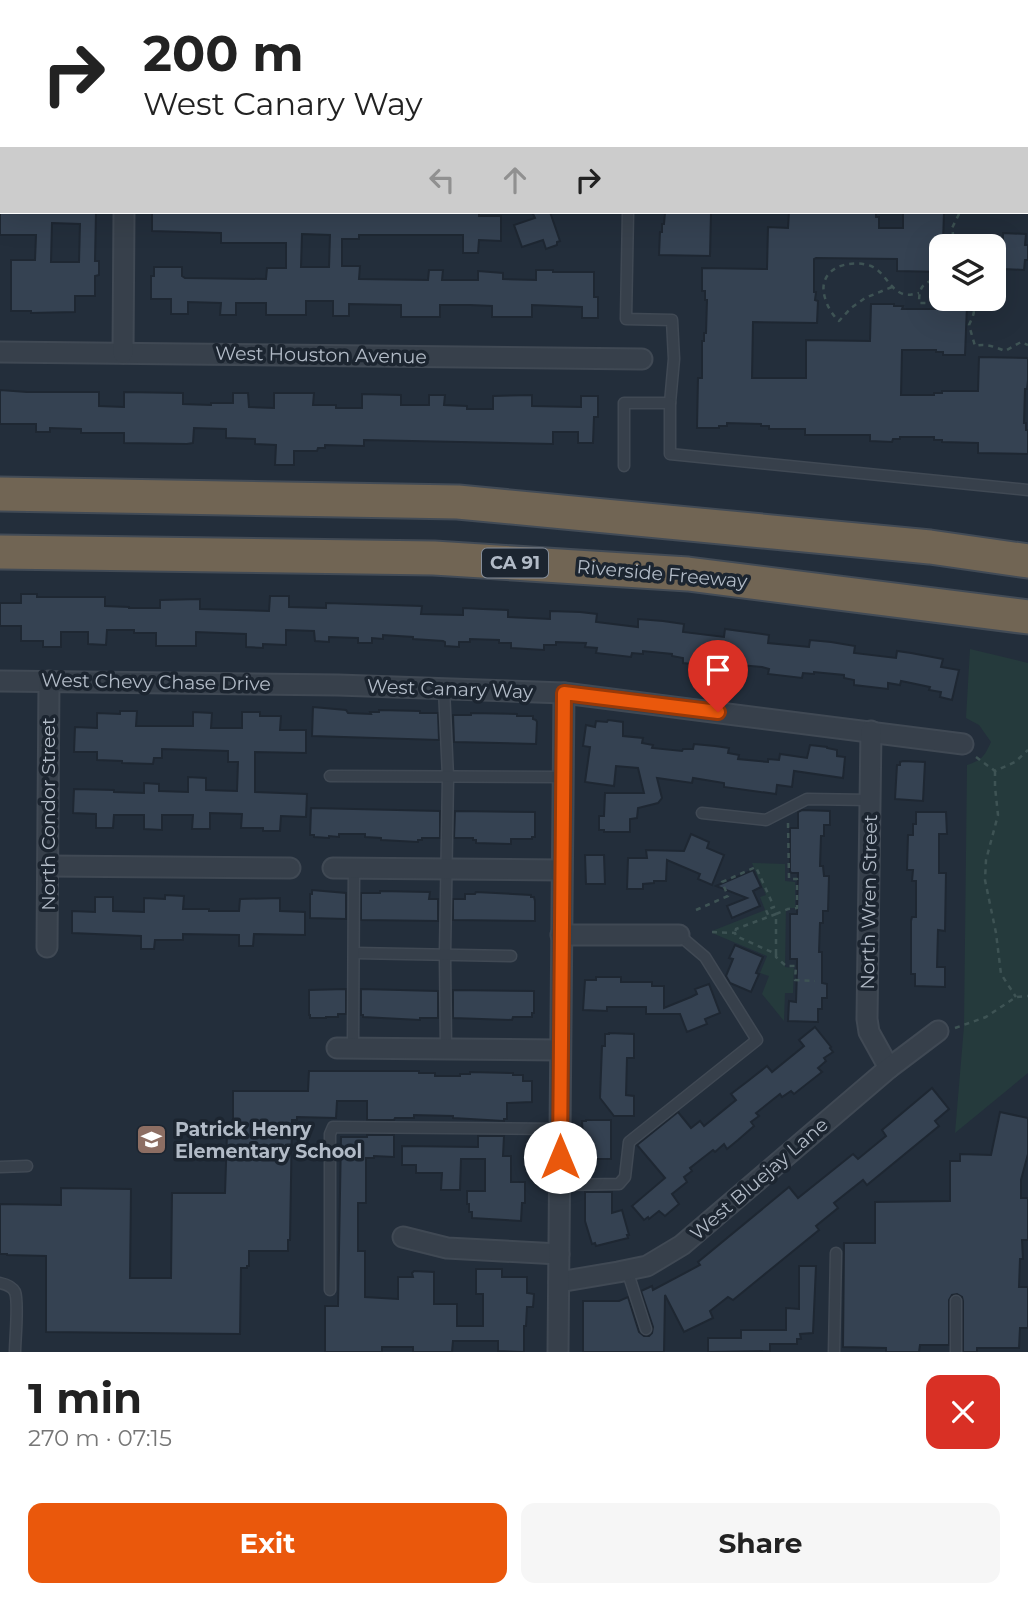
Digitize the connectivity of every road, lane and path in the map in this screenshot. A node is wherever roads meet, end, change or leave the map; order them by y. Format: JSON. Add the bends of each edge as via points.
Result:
{"nodes":[{"id":1,"x":124,"y":214,"type":"edge"},
{"id":2,"x":628,"y":214,"type":"edge"},
{"id":3,"x":959,"y":214,"type":"edge"},
{"id":4,"x":953,"y":234,"type":"edge"},
{"id":5,"x":929,"y":282,"type":"edge"},
{"id":6,"x":892,"y":287,"type":"junction"},
{"id":7,"x":919,"y":293,"type":"junction"},
{"id":8,"x":929,"y":303,"type":"edge"},
{"id":9,"x":975,"y":311,"type":"edge"},
{"id":10,"x":1028,"y":345,"type":"edge"},
{"id":11,"x":0,"y":352,"type":"edge"},
{"id":12,"x":123,"y":353,"type":"junction"},
{"id":13,"x":642,"y":359,"type":"dead end"},
{"id":14,"x":670,"y":403,"type":"junction"},
{"id":15,"x":624,"y":466,"type":"dead end"},
{"id":16,"x":1028,"y":490,"type":"edge"},
{"id":17,"x":0,"y":494,"type":"edge"},
{"id":18,"x":930,"y":547,"type":"junction"},
{"id":19,"x":1028,"y":551,"type":"edge"},
{"id":20,"x":0,"y":552,"type":"edge"},
{"id":21,"x":1028,"y":561,"type":"edge"},
{"id":22,"x":1028,"y":617,"type":"edge"},
{"id":23,"x":0,"y":681,"type":"edge"},
{"id":24,"x":49,"y":681,"type":"junction"},
{"id":25,"x":313,"y":684,"type":"joint"},
{"id":26,"x":444,"y":689,"type":"junction"},
{"id":27,"x":564,"y":693,"type":"junction"},
{"id":28,"x":871,"y":731,"type":"junction"},
{"id":29,"x":962,"y":744,"type":"joint"},
{"id":30,"x":1028,"y":750,"type":"edge"},
{"id":31,"x":995,"y":771,"type":"junction"},
{"id":32,"x":330,"y":776,"type":"dead end"},
{"id":33,"x":448,"y":777,"type":"junction"},
{"id":34,"x":563,"y":777,"type":"junction"},
{"id":35,"x":870,"y":800,"type":"junction"},
{"id":36,"x":702,"y":813,"type":"dead end"},
{"id":37,"x":788,"y":823,"type":"dead end"},
{"id":38,"x":48,"y":866,"type":"junction"},
{"id":39,"x":290,"y":868,"type":"dead end"},
{"id":40,"x":332,"y":868,"type":"dead end"},
{"id":41,"x":354,"y":868,"type":"junction"},
{"id":42,"x":446,"y":869,"type":"junction"},
{"id":43,"x":562,"y":870,"type":"junction"},
{"id":44,"x":696,"y":910,"type":"dead end"},
{"id":45,"x":776,"y":914,"type":"junction"},
{"id":46,"x":769,"y":916,"type":"junction"},
{"id":47,"x":712,"y":932,"type":"dead end"},
{"id":48,"x":735,"y":933,"type":"junction"},
{"id":49,"x":561,"y":935,"type":"junction"},
{"id":50,"x":679,"y":935,"type":"joint"},
{"id":51,"x":47,"y":947,"type":"dead end"},
{"id":52,"x":355,"y":953,"type":"junction"},
{"id":53,"x":445,"y":954,"type":"junction"},
{"id":54,"x":776,"y":954,"type":"junction"},
{"id":55,"x":511,"y":956,"type":"dead end"},
{"id":56,"x":815,"y":981,"type":"dead end"},
{"id":57,"x":1028,"y":996,"type":"edge"},
{"id":58,"x":1016,"y":998,"type":"junction"},
{"id":59,"x":938,"y":1031,"type":"joint"},
{"id":60,"x":345,"y":1048,"type":"joint"},
{"id":61,"x":446,"y":1049,"type":"junction"},
{"id":62,"x":560,"y":1050,"type":"junction"},
{"id":63,"x":889,"y":1068,"type":"junction"},
{"id":64,"x":560,"y":1129,"type":"junction"},
{"id":65,"x":27,"y":1166,"type":"dead end"},
{"id":66,"x":0,"y":1167,"type":"edge"},
{"id":67,"x":559,"y":1185,"type":"junction"},
{"id":68,"x":403,"y":1237,"type":"dead end"},
{"id":69,"x":836,"y":1253,"type":"dead end"},
{"id":70,"x":559,"y":1254,"type":"junction"},
{"id":71,"x":627,"y":1270,"type":"junction"},
{"id":72,"x":559,"y":1282,"type":"junction"},
{"id":73,"x":0,"y":1283,"type":"edge"},
{"id":74,"x":330,"y":1290,"type":"dead end"},
{"id":75,"x":956,"y":1301,"type":"dead end"},
{"id":76,"x":646,"y":1329,"type":"dead end"},
{"id":77,"x":15,"y":1352,"type":"edge"},
{"id":78,"x":558,"y":1352,"type":"edge"},
{"id":79,"x":834,"y":1352,"type":"edge"},
{"id":80,"x":956,"y":1352,"type":"edge"}],
"edges":[{"from":1,"to":12,"type":"street"},
{"from":2,"to":14,"type":"lane","via":[[626,319],[672,320]]},
{"from":3,"to":4,"type":"path"},
{"from":5,"to":7,"type":"path"},
{"from":6,"to":6,"type":"path","via":[[876,269],[860,264],[830,270],[823,287],[839,321],[865,298]]},
{"from":6,"to":7,"type":"path","via":[[908,296]]},
{"from":7,"to":8,"type":"path","via":[[919,303]]},
{"from":9,"to":10,"type":"path","via":[[970,325],[975,346],[1005,351],[1021,342]]},
{"from":11,"to":12,"type":"street","name":"West Houston Avenue"},
{"from":12,"to":13,"type":"street","name":"West Houston Avenue"},
{"from":14,"to":15,"type":"lane","via":[[624,403]]},
{"from":14,"to":16,"type":"lane","via":[[670,454]]},
{"from":17,"to":18,"type":"highway","via":[[458,502]]},
{"from":18,"to":19,"type":"highway"},
{"from":18,"to":21,"type":"highway"},
{"from":20,"to":22,"type":"highway","name":"Riverside Freeway","number":"CA 91","via":[[434,558],[661,572]]},
{"from":23,"to":24,"type":"street","name":"West Chevy Chase Drive"},
{"from":24,"to":25,"type":"street","name":"West Chevy Chase Drive"},
{"from":24,"to":38,"type":"street","name":"North Condor Street"},
{"from":25,"to":26,"type":"street","name":"West Canary Way"},
{"from":26,"to":27,"type":"street","name":"West Canary Way"},
{"from":26,"to":33,"type":"lane"},
{"from":27,"to":28,"type":"street","name":"West Canary Way"},
{"from":27,"to":34,"type":"street"},
{"from":28,"to":29,"type":"street","name":"West Canary Way"},
{"from":28,"to":35,"type":"street","name":"North Wren Street"},
{"from":29,"to":31,"type":"path"},
{"from":30,"to":31,"type":"path"},
{"from":31,"to":58,"type":"path","via":[[998,815],[985,880],[1001,974]]},
{"from":32,"to":33,"type":"lane"},
{"from":33,"to":34,"type":"lane"},
{"from":33,"to":42,"type":"lane"},
{"from":34,"to":43,"type":"street"},
{"from":35,"to":36,"type":"lane","via":[[807,799],[766,820]]},
{"from":35,"to":63,"type":"street","name":"North Wren Street","via":[[867,1019],[869,1032]]},
{"from":37,"to":45,"type":"path","via":[[789,879],[797,879],[797,908]]},
{"from":38,"to":39,"type":"street"},
{"from":38,"to":51,"type":"street","name":"North Condor Street"},
{"from":40,"to":41,"type":"street"},
{"from":41,"to":42,"type":"street"},
{"from":41,"to":52,"type":"lane"},
{"from":42,"to":43,"type":"street"},
{"from":42,"to":53,"type":"lane"},
{"from":43,"to":49,"type":"street"},
{"from":44,"to":46,"type":"path","via":[[728,896],[722,882],[756,867],[774,907],[766,910]]},
{"from":45,"to":46,"type":"path"},
{"from":45,"to":54,"type":"path"},
{"from":46,"to":48,"type":"path"},
{"from":47,"to":48,"type":"path"},
{"from":48,"to":54,"type":"path"},
{"from":49,"to":50,"type":"street"},
{"from":49,"to":62,"type":"street"},
{"from":50,"to":67,"type":"lane","via":[[705,957],[757,1040],[629,1142],[625,1177],[619,1184]]},
{"from":52,"to":53,"type":"lane"},
{"from":52,"to":60,"type":"lane"},
{"from":53,"to":55,"type":"lane"},
{"from":53,"to":61,"type":"lane"},
{"from":54,"to":56,"type":"path","via":[[786,966],[796,966],[796,981]]},
{"from":57,"to":58,"type":"path"},
{"from":58,"to":59,"type":"path","via":[[986,1017]]},
{"from":59,"to":63,"type":"street","name":"West Bluejay Lane"},
{"from":60,"to":61,"type":"street"},
{"from":61,"to":62,"type":"street"},
{"from":62,"to":64,"type":"street"},
{"from":63,"to":71,"type":"street","name":"West Bluejay Lane","via":[[682,1245],[647,1266]]},
{"from":64,"to":67,"type":"street"},
{"from":64,"to":74,"type":"lane","via":[[334,1127],[330,1134]]},
{"from":65,"to":66,"type":"lane"},
{"from":67,"to":70,"type":"street"},
{"from":68,"to":70,"type":"street","via":[[447,1248]]},
{"from":69,"to":79,"type":"lane"},
{"from":70,"to":72,"type":"street"},
{"from":71,"to":72,"type":"street","name":"West Bluejay Lane"},
{"from":71,"to":76,"type":"lane"},
{"from":72,"to":78,"type":"street"},
{"from":73,"to":77,"type":"lane","via":[[14,1291],[16,1300]]},
{"from":75,"to":80,"type":"lane"}]}
